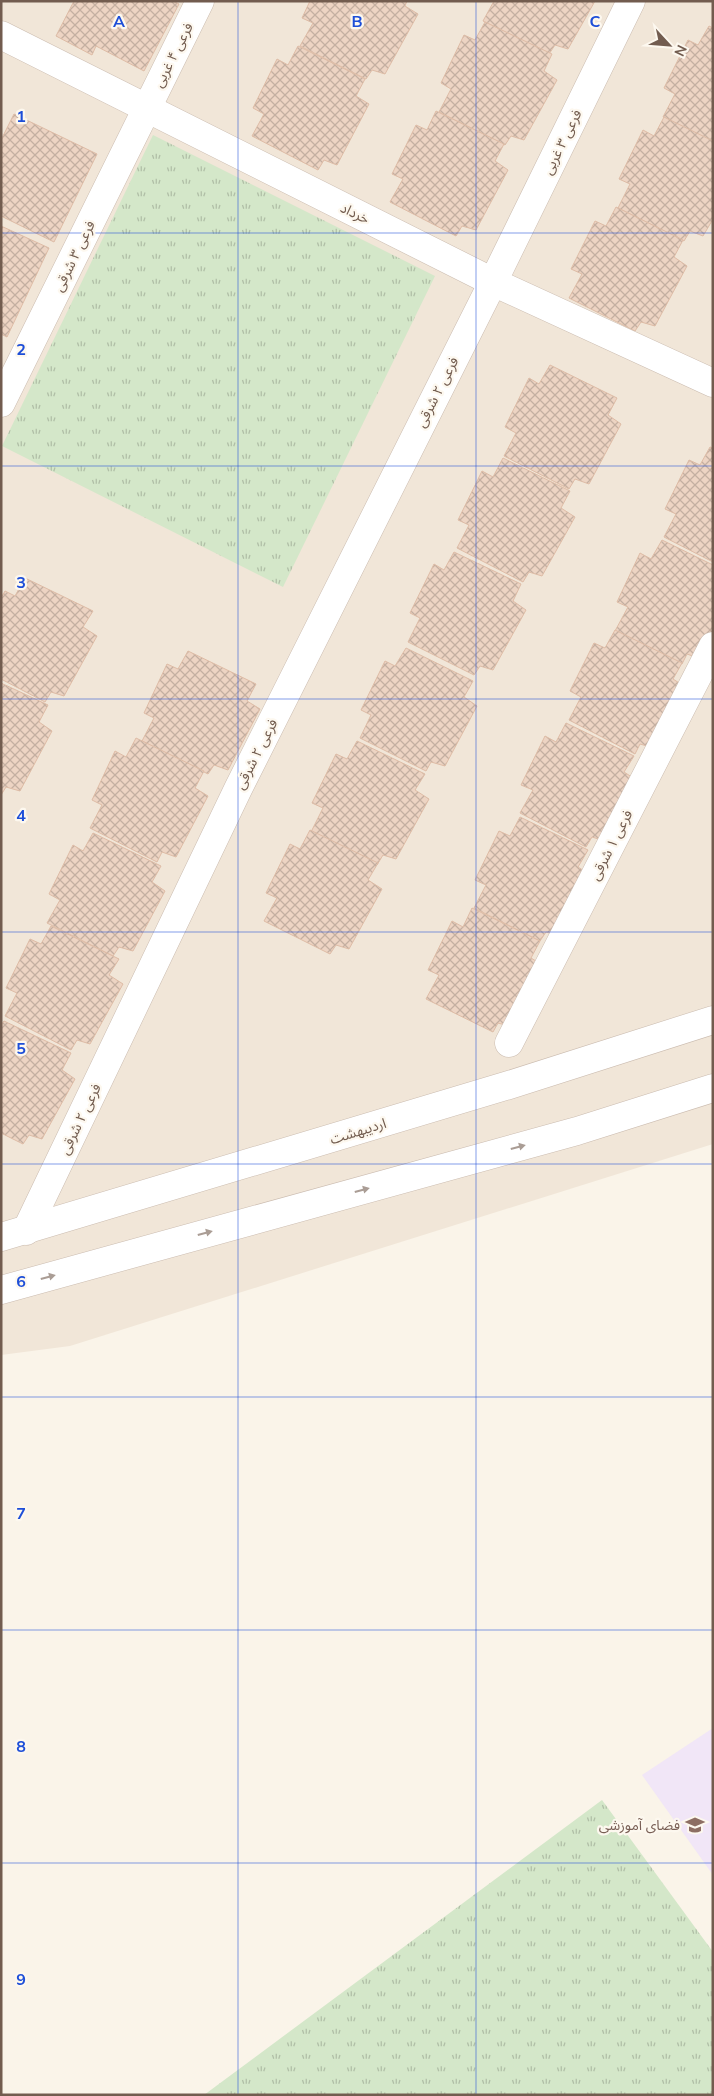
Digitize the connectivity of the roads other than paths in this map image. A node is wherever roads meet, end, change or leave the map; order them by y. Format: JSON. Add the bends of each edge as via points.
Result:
{"nodes":[{"id":1,"x":200,"y":1,"type":"edge"},
{"id":2,"x":631,"y":1,"type":"edge"},
{"id":3,"x":1,"y":35,"type":"edge"},
{"id":4,"x":146,"y":109,"type":"junction"},
{"id":5,"x":493,"y":282,"type":"junction"},
{"id":6,"x":713,"y":383,"type":"edge"},
{"id":7,"x":1,"y":403,"type":"edge"},
{"id":8,"x":713,"y":646,"type":"edge"},
{"id":9,"x":713,"y":1020,"type":"edge"},
{"id":10,"x":510,"y":1043,"type":"dead end"},
{"id":11,"x":713,"y":1088,"type":"edge"},
{"id":12,"x":14,"y":1234,"type":"edge"},
{"id":13,"x":1,"y":1290,"type":"edge"}],
"edges":[{"from":1,"to":4,"type":"street","name":"فرعی ۴ غربی"},
{"from":2,"to":5,"type":"street","name":"فرعی ۳ غربی"},
{"from":3,"to":4,"type":"street","name":"خرداد"},
{"from":4,"to":5,"type":"street","name":"خرداد"},
{"from":4,"to":7,"type":"street","name":"فرعی ۳ شرقی"},
{"from":5,"to":6,"type":"street","name":"خرداد"},
{"from":5,"to":12,"type":"street","name":"فرعی ۲ شرقی"},
{"from":8,"to":10,"type":"street","name":"فرعی ۱ شرقی"},
{"from":9,"to":12,"type":"street","name":"اردیبهشت"},
{"from":13,"to":11,"type":"street","one_way":true,"via":[[577,1131]]}]}
